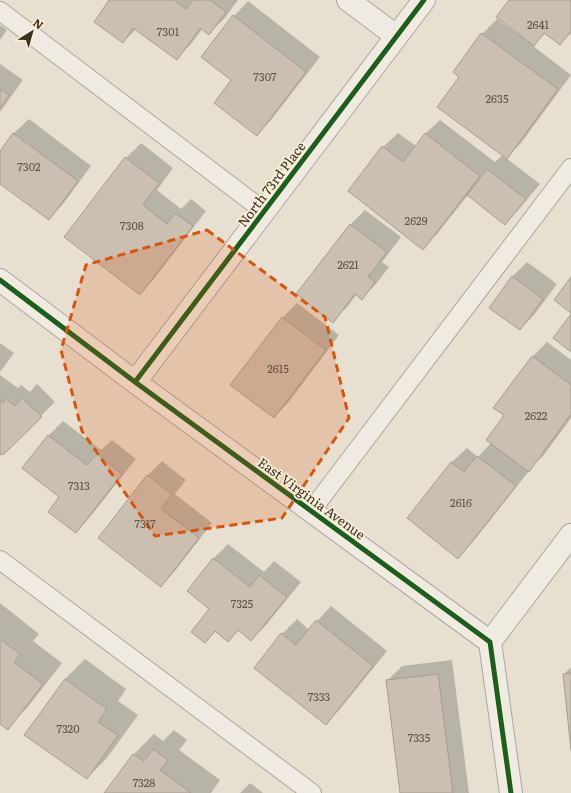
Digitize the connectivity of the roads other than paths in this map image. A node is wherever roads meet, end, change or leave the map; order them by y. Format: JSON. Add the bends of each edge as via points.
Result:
{"nodes":[{"id":1,"x":348,"y":0,"type":"edge"},
{"id":2,"x":424,"y":0,"type":"edge"},
{"id":3,"x":0,"y":11,"type":"edge"},
{"id":4,"x":396,"y":36,"type":"junction"},
{"id":5,"x":571,"y":168,"type":"edge"},
{"id":6,"x":264,"y":210,"type":"junction"},
{"id":7,"x":0,"y":280,"type":"edge"},
{"id":8,"x":135,"y":382,"type":"junction"},
{"id":9,"x":311,"y":511,"type":"junction"},
{"id":10,"x":571,"y":535,"type":"edge"},
{"id":11,"x":0,"y":560,"type":"edge"},
{"id":12,"x":490,"y":642,"type":"junction"},
{"id":13,"x":312,"y":793,"type":"edge"},
{"id":14,"x":511,"y":793,"type":"edge"}],
"edges":[{"from":1,"to":4,"type":"street"},
{"from":2,"to":4,"type":"street","name":"North 73rd Place"},
{"from":3,"to":6,"type":"lane"},
{"from":4,"to":6,"type":"street","name":"North 73rd Place"},
{"from":5,"to":9,"type":"lane"},
{"from":6,"to":8,"type":"street","name":"North 73rd Place"},
{"from":7,"to":8,"type":"street","name":"East Virginia Avenue"},
{"from":8,"to":9,"type":"street","name":"East Virginia Avenue"},
{"from":9,"to":12,"type":"street","name":"East Virginia Avenue"},
{"from":10,"to":12,"type":"street"},
{"from":11,"to":13,"type":"lane"},
{"from":12,"to":14,"type":"street"}]}
